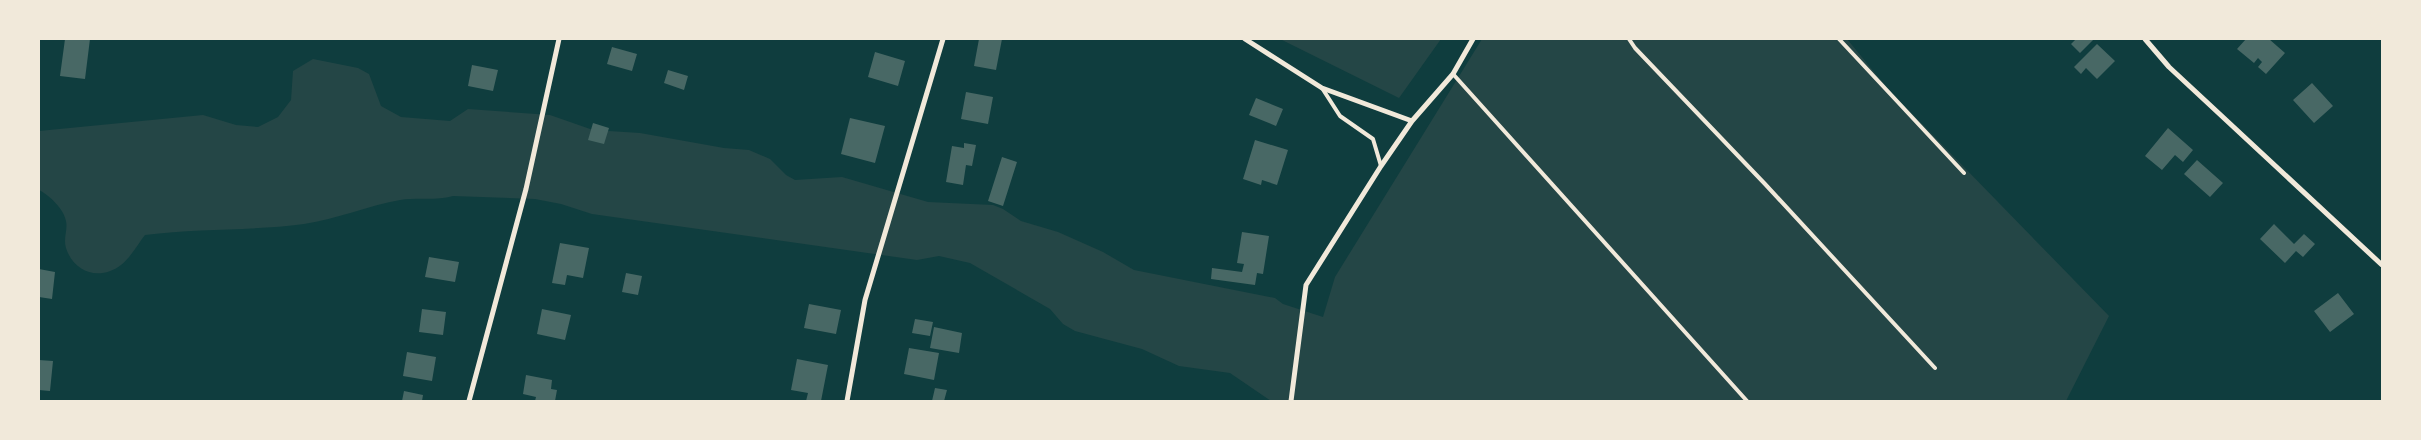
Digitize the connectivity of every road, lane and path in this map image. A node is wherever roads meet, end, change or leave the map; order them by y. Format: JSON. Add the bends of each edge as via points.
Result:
{"nodes":[{"id":1,"x":559,"y":39,"type":"edge"},
{"id":2,"x":943,"y":39,"type":"edge"},
{"id":3,"x":1245,"y":39,"type":"edge"},
{"id":4,"x":1473,"y":39,"type":"edge"},
{"id":5,"x":1629,"y":39,"type":"edge"},
{"id":6,"x":1839,"y":39,"type":"edge"},
{"id":7,"x":2146,"y":39,"type":"edge"},
{"id":8,"x":1453,"y":74,"type":"junction"},
{"id":9,"x":1322,"y":88,"type":"junction"},
{"id":10,"x":1412,"y":121,"type":"junction"},
{"id":11,"x":1381,"y":166,"type":"junction"},
{"id":12,"x":1964,"y":173,"type":"dead end"},
{"id":13,"x":2382,"y":265,"type":"edge"},
{"id":14,"x":1935,"y":368,"type":"dead end"},
{"id":15,"x":470,"y":401,"type":"edge"},
{"id":16,"x":846,"y":401,"type":"edge"},
{"id":17,"x":1291,"y":401,"type":"edge"},
{"id":18,"x":1746,"y":401,"type":"edge"}],
"edges":[{"from":1,"to":15,"type":"street","via":[[526,189]]},
{"from":2,"to":16,"type":"street","via":[[865,300]]},
{"from":3,"to":9,"type":"street"},
{"from":4,"to":8,"type":"street"},
{"from":5,"to":14,"type":"lane"},
{"from":6,"to":12,"type":"lane"},
{"from":7,"to":13,"type":"street","via":[[2169,68]]},
{"from":8,"to":10,"type":"street"},
{"from":8,"to":18,"type":"lane"},
{"from":9,"to":10,"type":"street"},
{"from":9,"to":11,"type":"lane","via":[[1340,116],[1373,139]]},
{"from":10,"to":11,"type":"street"},
{"from":11,"to":17,"type":"street","via":[[1306,285]]}]}
